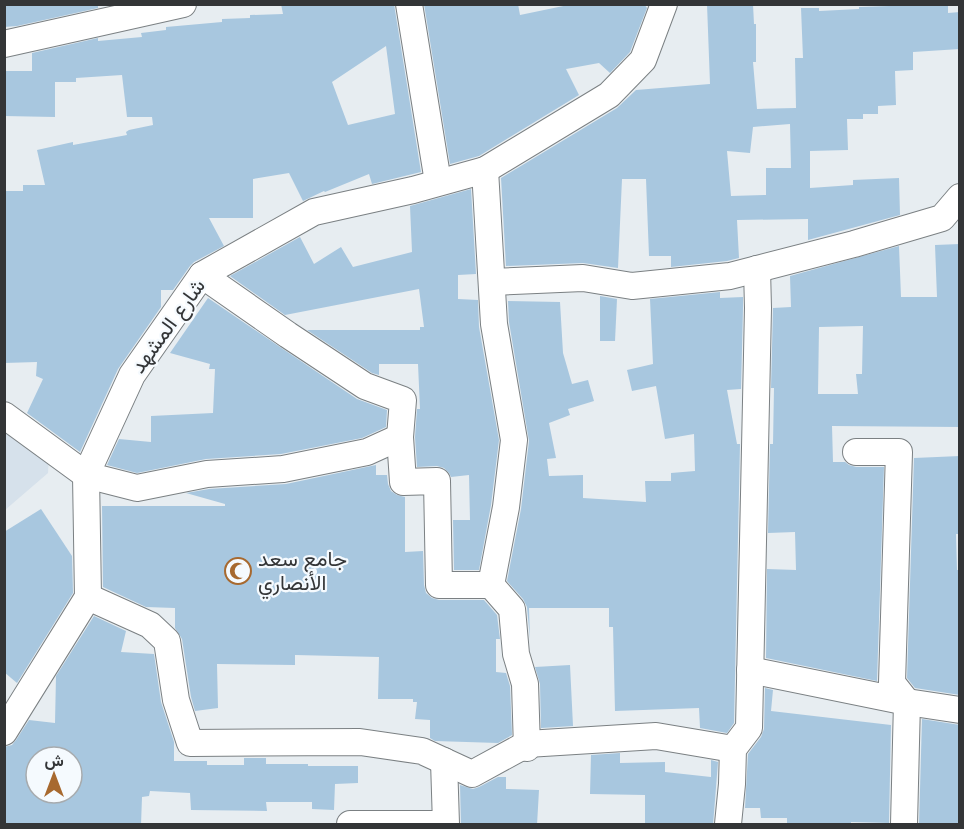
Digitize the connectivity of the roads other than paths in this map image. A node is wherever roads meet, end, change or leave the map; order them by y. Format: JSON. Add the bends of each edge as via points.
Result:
{"nodes":[{"id":1,"x":183,"y":4,"type":"edge"},
{"id":2,"x":409,"y":4,"type":"edge"},
{"id":3,"x":664,"y":4,"type":"edge"},
{"id":4,"x":4,"y":44,"type":"edge"},
{"id":5,"x":485,"y":170,"type":"junction"},
{"id":6,"x":438,"y":182,"type":"junction"},
{"id":7,"x":960,"y":197,"type":"edge"},
{"id":8,"x":951,"y":221,"type":"edge"},
{"id":9,"x":758,"y":269,"type":"junction"},
{"id":10,"x":202,"y":275,"type":"junction"},
{"id":11,"x":492,"y":282,"type":"junction"},
{"id":12,"x":4,"y":415,"type":"edge"},
{"id":13,"x":399,"y":437,"type":"junction"},
{"id":14,"x":856,"y":452,"type":"dead end"},
{"id":15,"x":86,"y":475,"type":"junction"},
{"id":16,"x":491,"y":585,"type":"junction"},
{"id":17,"x":88,"y":597,"type":"junction"},
{"id":18,"x":750,"y":670,"type":"junction"},
{"id":19,"x":907,"y":702,"type":"junction"},
{"id":20,"x":960,"y":710,"type":"edge"},
{"id":21,"x":4,"y":732,"type":"edge"},
{"id":22,"x":527,"y":746,"type":"junction"},
{"id":23,"x":734,"y":749,"type":"junction"},
{"id":24,"x":444,"y":761,"type":"junction"},
{"id":25,"x":350,"y":825,"type":"edge"},
{"id":26,"x":728,"y":825,"type":"edge"},
{"id":27,"x":904,"y":825,"type":"edge"}],
"edges":[{"from":1,"to":4,"type":"street"},
{"from":2,"to":6,"type":"street"},
{"from":3,"to":5,"type":"street","name":"شارع المشهد","via":[[643,60],[609,95]]},
{"from":5,"to":6,"type":"street","name":"شارع المشهد"},
{"from":5,"to":11,"type":"street"},
{"from":6,"to":10,"type":"street","name":"شارع المشهد","via":[[314,212]]},
{"from":7,"to":8,"type":"street"},
{"from":8,"to":9,"type":"street"},
{"from":9,"to":11,"type":"street","via":[[730,276],[632,286],[583,278]]},
{"from":9,"to":18,"type":"street"},
{"from":10,"to":13,"type":"street","via":[[365,386],[403,400]]},
{"from":10,"to":15,"type":"street","name":"شارع المشهد","via":[[132,375]]},
{"from":11,"to":16,"type":"street","via":[[494,324],[514,441]]},
{"from":12,"to":15,"type":"street"},
{"from":13,"to":15,"type":"street","via":[[367,452],[283,469],[207,474],[137,488]]},
{"from":13,"to":16,"type":"street","via":[[404,482],[437,481],[439,585]]},
{"from":14,"to":19,"type":"street","via":[[899,452],[892,683]]},
{"from":15,"to":17,"type":"street","name":"شارع المشهد"},
{"from":16,"to":22,"type":"street","via":[[512,609],[516,654],[525,684]]},
{"from":17,"to":21,"type":"street"},
{"from":17,"to":24,"type":"street","via":[[150,626],[167,641],[176,700],[190,743],[360,742],[422,751]]},
{"from":18,"to":19,"type":"street"},
{"from":18,"to":23,"type":"street","via":[[749,728]]},
{"from":19,"to":20,"type":"street"},
{"from":19,"to":27,"type":"street"},
{"from":22,"to":23,"type":"street","via":[[656,736]]},
{"from":22,"to":24,"type":"street","via":[[472,774]]},
{"from":23,"to":26,"type":"street"},
{"from":24,"to":25,"type":"street","via":[[446,824]]}]}
